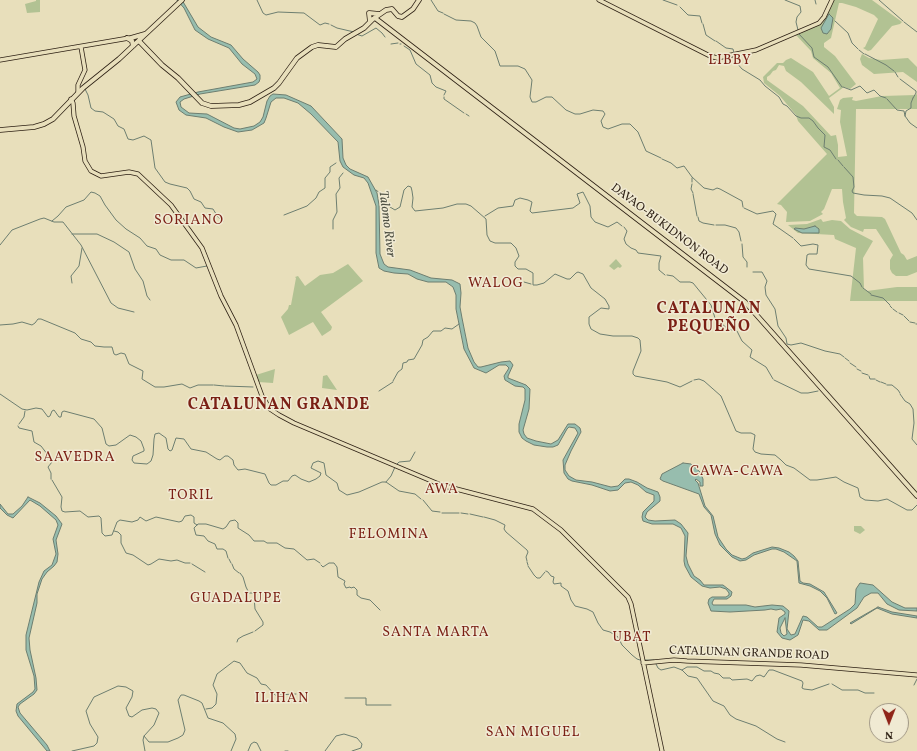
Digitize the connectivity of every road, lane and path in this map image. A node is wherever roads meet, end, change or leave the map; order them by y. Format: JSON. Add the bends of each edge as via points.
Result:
{"nodes":[{"id":1,"x":419,"y":0,"type":"edge"},
{"id":2,"x":599,"y":0,"type":"edge"},
{"id":3,"x":832,"y":0,"type":"edge"},
{"id":4,"x":180,"y":2,"type":"edge"},
{"id":5,"x":381,"y":13,"type":"junction"},
{"id":6,"x":375,"y":18,"type":"junction"},
{"id":7,"x":379,"y":21,"type":"junction"},
{"id":8,"x":370,"y":22,"type":"junction"},
{"id":9,"x":147,"y":33,"type":"junction"},
{"id":10,"x":129,"y":38,"type":"junction"},
{"id":11,"x":141,"y":39,"type":"junction"},
{"id":12,"x":133,"y":46,"type":"junction"},
{"id":13,"x":81,"y":47,"type":"junction"},
{"id":14,"x":145,"y":47,"type":"junction"},
{"id":15,"x":0,"y":60,"type":"edge"},
{"id":16,"x":78,"y":92,"type":"junction"},
{"id":17,"x":71,"y":100,"type":"junction"},
{"id":18,"x":0,"y":130,"type":"edge"},
{"id":19,"x":917,"y":496,"type":"edge"},
{"id":20,"x":643,"y":664,"type":"junction"},
{"id":21,"x":917,"y":675,"type":"edge"},
{"id":22,"x":662,"y":751,"type":"edge"}],
"edges":[{"from":1,"to":5,"type":"highway","via":[[403,17],[390,9]]},
{"from":2,"to":3,"type":"main road","via":[[715,58],[752,51],[821,21]]},
{"from":4,"to":9,"type":"highway"},
{"from":5,"to":6,"type":"highway"},
{"from":5,"to":7,"type":"highway"},
{"from":5,"to":8,"type":"highway","via":[[369,13]]},
{"from":6,"to":7,"type":"highway","name":"DAVAO-BUKIDNON ROAD"},
{"from":6,"to":8,"type":"highway"},
{"from":7,"to":8,"type":"highway"},
{"from":7,"to":19,"type":"highway","name":"DAVAO-BUKIDNON ROAD","via":[[745,302]]},
{"from":8,"to":14,"type":"highway","via":[[336,46],[318,45],[310,48],[297,58],[277,85],[250,102],[239,105],[204,104]]},
{"from":9,"to":10,"type":"highway"},
{"from":9,"to":11,"type":"highway"},
{"from":10,"to":11,"type":"main road"},
{"from":10,"to":12,"type":"highway"},
{"from":10,"to":13,"type":"main road"},
{"from":11,"to":12,"type":"highway"},
{"from":11,"to":14,"type":"highway"},
{"from":12,"to":14,"type":"highway"},
{"from":12,"to":16,"type":"highway"},
{"from":13,"to":15,"type":"main road"},
{"from":13,"to":16,"type":"main road","via":[[85,70],[78,85]]},
{"from":16,"to":17,"type":"highway"},
{"from":17,"to":18,"type":"highway","via":[[58,115],[44,124]]},
{"from":17,"to":20,"type":"main road","via":[[86,161],[91,171],[101,176],[129,172],[138,174],[170,204],[202,248],[236,325],[268,408],[294,423],[441,485],[536,511],[561,530],[628,598]]},
{"from":20,"to":21,"type":"main road","name":"CATALUNAN GRANDE ROAD","via":[[674,660],[808,666]]},
{"from":20,"to":22,"type":"main road"}]}
